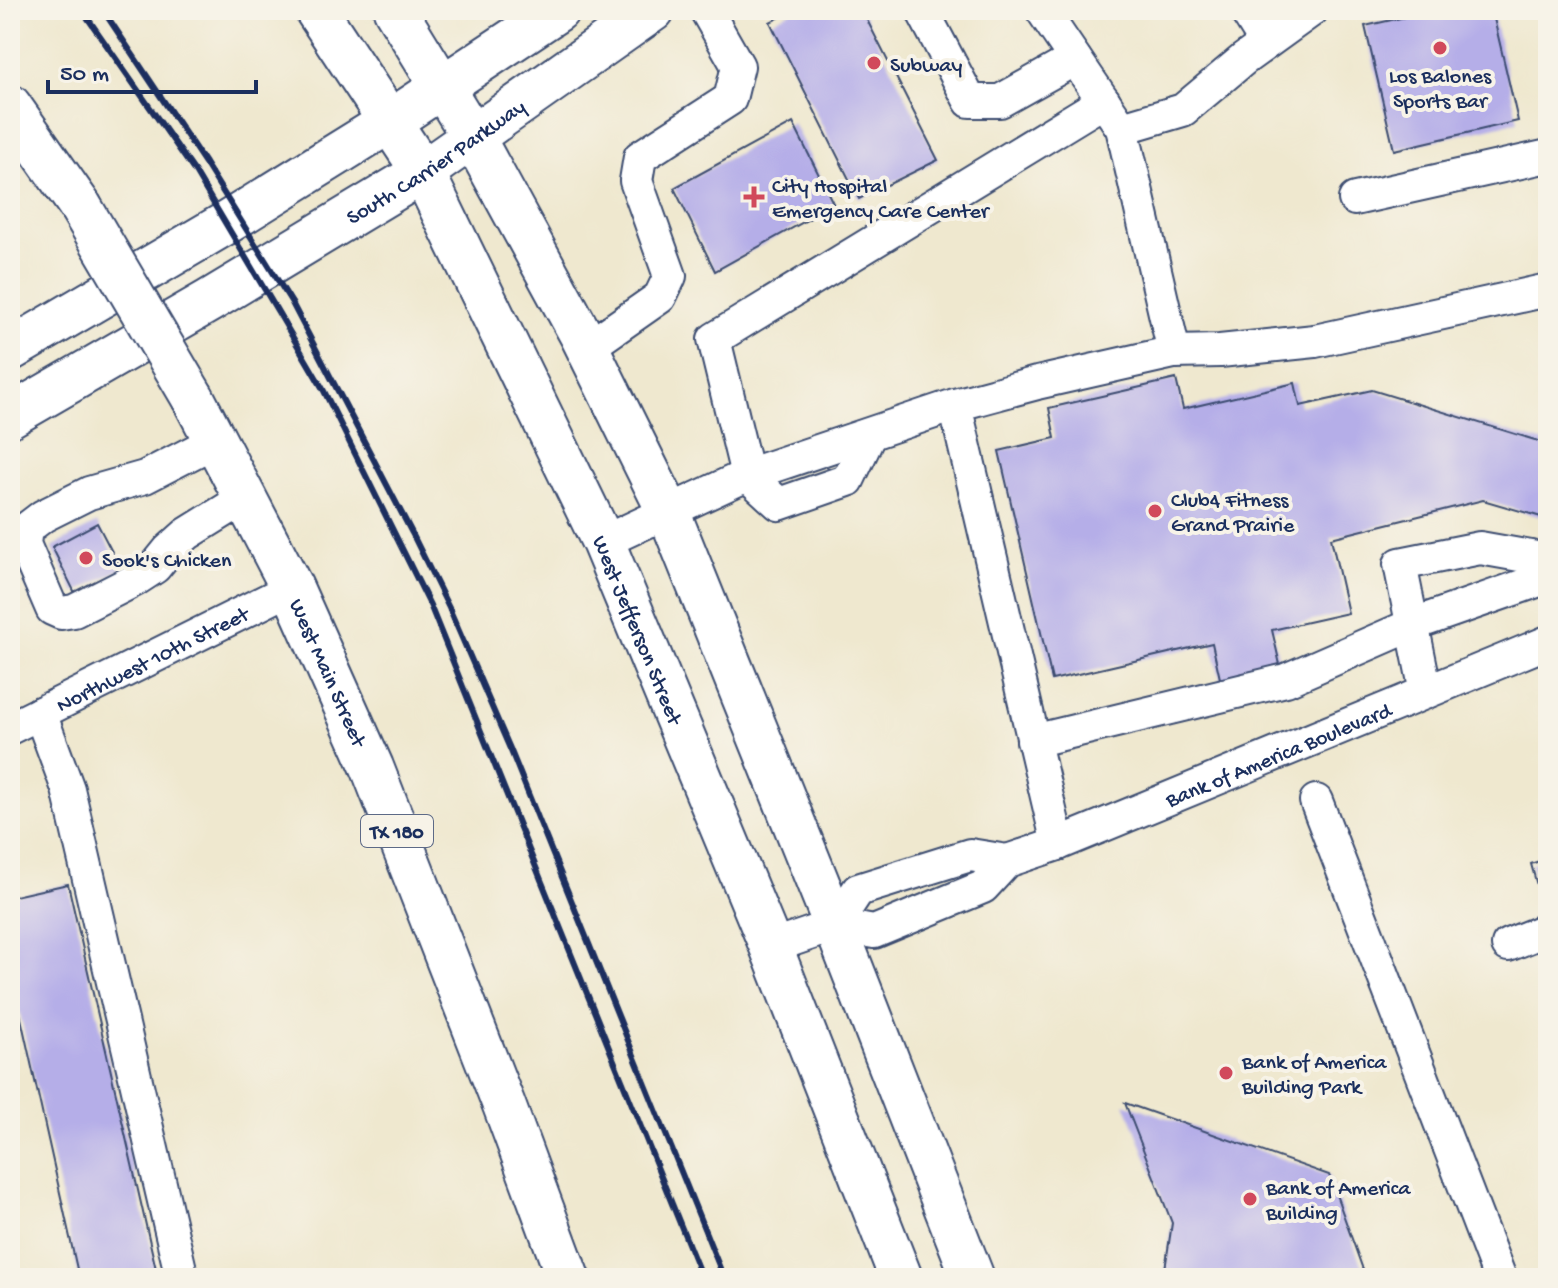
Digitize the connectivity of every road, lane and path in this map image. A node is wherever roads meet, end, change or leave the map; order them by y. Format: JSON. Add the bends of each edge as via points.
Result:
{"nodes":[{"id":1,"x":316,"y":10,"type":"edge"},
{"id":2,"x":395,"y":10,"type":"edge"},
{"id":3,"x":558,"y":10,"type":"edge"},
{"id":4,"x":653,"y":10,"type":"edge"},
{"id":5,"x":706,"y":10,"type":"edge"},
{"id":6,"x":922,"y":10,"type":"edge"},
{"id":7,"x":1042,"y":10,"type":"edge"},
{"id":8,"x":1247,"y":10,"type":"edge"},
{"id":9,"x":1312,"y":10,"type":"edge"},
{"id":10,"x":1266,"y":43,"type":"junction"},
{"id":11,"x":1075,"y":59,"type":"junction"},
{"id":12,"x":440,"y":86,"type":"junction"},
{"id":13,"x":1104,"y":101,"type":"junction"},
{"id":14,"x":10,"y":106,"type":"edge"},
{"id":15,"x":389,"y":122,"type":"junction"},
{"id":16,"x":1122,"y":128,"type":"junction"},
{"id":17,"x":473,"y":137,"type":"junction"},
{"id":18,"x":1548,"y":156,"type":"edge"},
{"id":19,"x":423,"y":172,"type":"junction"},
{"id":20,"x":1355,"y":199,"type":"dead end"},
{"id":21,"x":1548,"y":290,"type":"edge"},
{"id":22,"x":587,"y":348,"type":"junction"},
{"id":23,"x":10,"y":350,"type":"edge"},
{"id":24,"x":1174,"y":352,"type":"junction"},
{"id":25,"x":955,"y":405,"type":"junction"},
{"id":26,"x":10,"y":416,"type":"edge"},
{"id":27,"x":215,"y":441,"type":"junction"},
{"id":28,"x":747,"y":475,"type":"junction"},
{"id":29,"x":245,"y":498,"type":"junction"},
{"id":30,"x":669,"y":513,"type":"junction"},
{"id":31,"x":603,"y":542,"type":"junction"},
{"id":32,"x":1548,"y":560,"type":"edge"},
{"id":33,"x":1548,"y":577,"type":"edge"},
{"id":34,"x":292,"y":588,"type":"junction"},
{"id":35,"x":1414,"y":624,"type":"junction"},
{"id":36,"x":1548,"y":642,"type":"edge"},
{"id":37,"x":1426,"y":692,"type":"junction"},
{"id":38,"x":40,"y":713,"type":"junction"},
{"id":39,"x":10,"y":728,"type":"edge"},
{"id":40,"x":1033,"y":741,"type":"junction"},
{"id":41,"x":1316,"y":801,"type":"dead end"},
{"id":42,"x":1058,"y":844,"type":"junction"},
{"id":43,"x":1007,"y":861,"type":"junction"},
{"id":44,"x":835,"y":925,"type":"junction"},
{"id":45,"x":1548,"y":929,"type":"edge"},
{"id":46,"x":771,"y":947,"type":"junction"},
{"id":47,"x":1548,"y":948,"type":"edge"},
{"id":48,"x":182,"y":1278,"type":"edge"},
{"id":49,"x":568,"y":1278,"type":"edge"},
{"id":50,"x":901,"y":1278,"type":"edge"},
{"id":51,"x":973,"y":1278,"type":"edge"},
{"id":52,"x":1500,"y":1278,"type":"edge"}],
"edges":[{"from":1,"to":15,"type":"main road","name":"West Jefferson Street"},
{"from":2,"to":12,"type":"main road"},
{"from":3,"to":12,"type":"main road"},
{"from":4,"to":17,"type":"main road","name":"South Carrier Parkway"},
{"from":5,"to":22,"type":"street","via":[[738,66],[730,99],[640,157],[636,181],[670,276],[660,297]]},
{"from":6,"to":11,"type":"street","via":[[970,101],[1000,101]]},
{"from":7,"to":11,"type":"street"},
{"from":8,"to":10,"type":"street"},
{"from":9,"to":10,"type":"street"},
{"from":10,"to":16,"type":"street","via":[[1183,110]]},
{"from":11,"to":13,"type":"street"},
{"from":12,"to":15,"type":"main road"},
{"from":12,"to":17,"type":"main road"},
{"from":13,"to":16,"type":"street"},
{"from":13,"to":28,"type":"street","via":[[714,339]]},
{"from":14,"to":27,"type":"main road","name":"West Main Street","number":"TX 180","bridge":true,"via":[[80,206]]},
{"from":15,"to":19,"type":"main road","name":"West Jefferson Street"},
{"from":15,"to":23,"type":"main road"},
{"from":16,"to":24,"type":"street"},
{"from":17,"to":19,"type":"main road","name":"South Carrier Parkway"},
{"from":17,"to":22,"type":"main road"},
{"from":18,"to":20,"type":"street"},
{"from":19,"to":26,"type":"main road","name":"South Carrier Parkway"},
{"from":19,"to":31,"type":"main road","name":"West Jefferson Street"},
{"from":21,"to":24,"type":"street","via":[[1315,341]]},
{"from":22,"to":30,"type":"main road"},
{"from":24,"to":25,"type":"street"},
{"from":25,"to":28,"type":"street"},
{"from":25,"to":40,"type":"street"},
{"from":27,"to":29,"type":"main road","name":"West Main Street","number":"TX 180"},
{"from":27,"to":29,"type":"street","via":[[145,477],[89,493],[26,529],[27,554],[52,609],[74,611],[135,580],[187,534]]},
{"from":28,"to":30,"type":"street"},
{"from":29,"to":34,"type":"main road","name":"West Main Street","number":"TX 180"},
{"from":30,"to":31,"type":"street"},
{"from":30,"to":44,"type":"main road"},
{"from":31,"to":46,"type":"main road","name":"West Jefferson Street"},
{"from":32,"to":35,"type":"street","via":[[1480,548],[1400,564]]},
{"from":33,"to":35,"type":"street"},
{"from":34,"to":38,"type":"street","name":"Northwest 10th Street"},
{"from":34,"to":49,"type":"main road","name":"West Main Street","number":"TX 180","via":[[372,767]]},
{"from":35,"to":37,"type":"street"},
{"from":35,"to":40,"type":"street","via":[[1286,680]]},
{"from":36,"to":37,"type":"street","name":"Bank of America Boulevard"},
{"from":37,"to":42,"type":"street","name":"Bank of America Boulevard"},
{"from":38,"to":39,"type":"street","name":"Northwest 10th Street"},
{"from":38,"to":48,"type":"street","via":[[68,789]]},
{"from":40,"to":42,"type":"street"},
{"from":41,"to":52,"type":"street"},
{"from":42,"to":43,"type":"street","name":"Bank of America Boulevard"},
{"from":43,"to":44,"type":"street","name":"Bank of America Boulevard","via":[[983,887],[874,932]]},
{"from":43,"to":44,"type":"street","name":"Bank of America Boulevard","via":[[970,855],[858,890]]},
{"from":44,"to":46,"type":"street","name":"Bank of America Boulevard"},
{"from":44,"to":51,"type":"main road"},
{"from":45,"to":47,"type":"street","via":[[1508,945]]},
{"from":46,"to":50,"type":"main road","name":"West Jefferson Street"}]}
